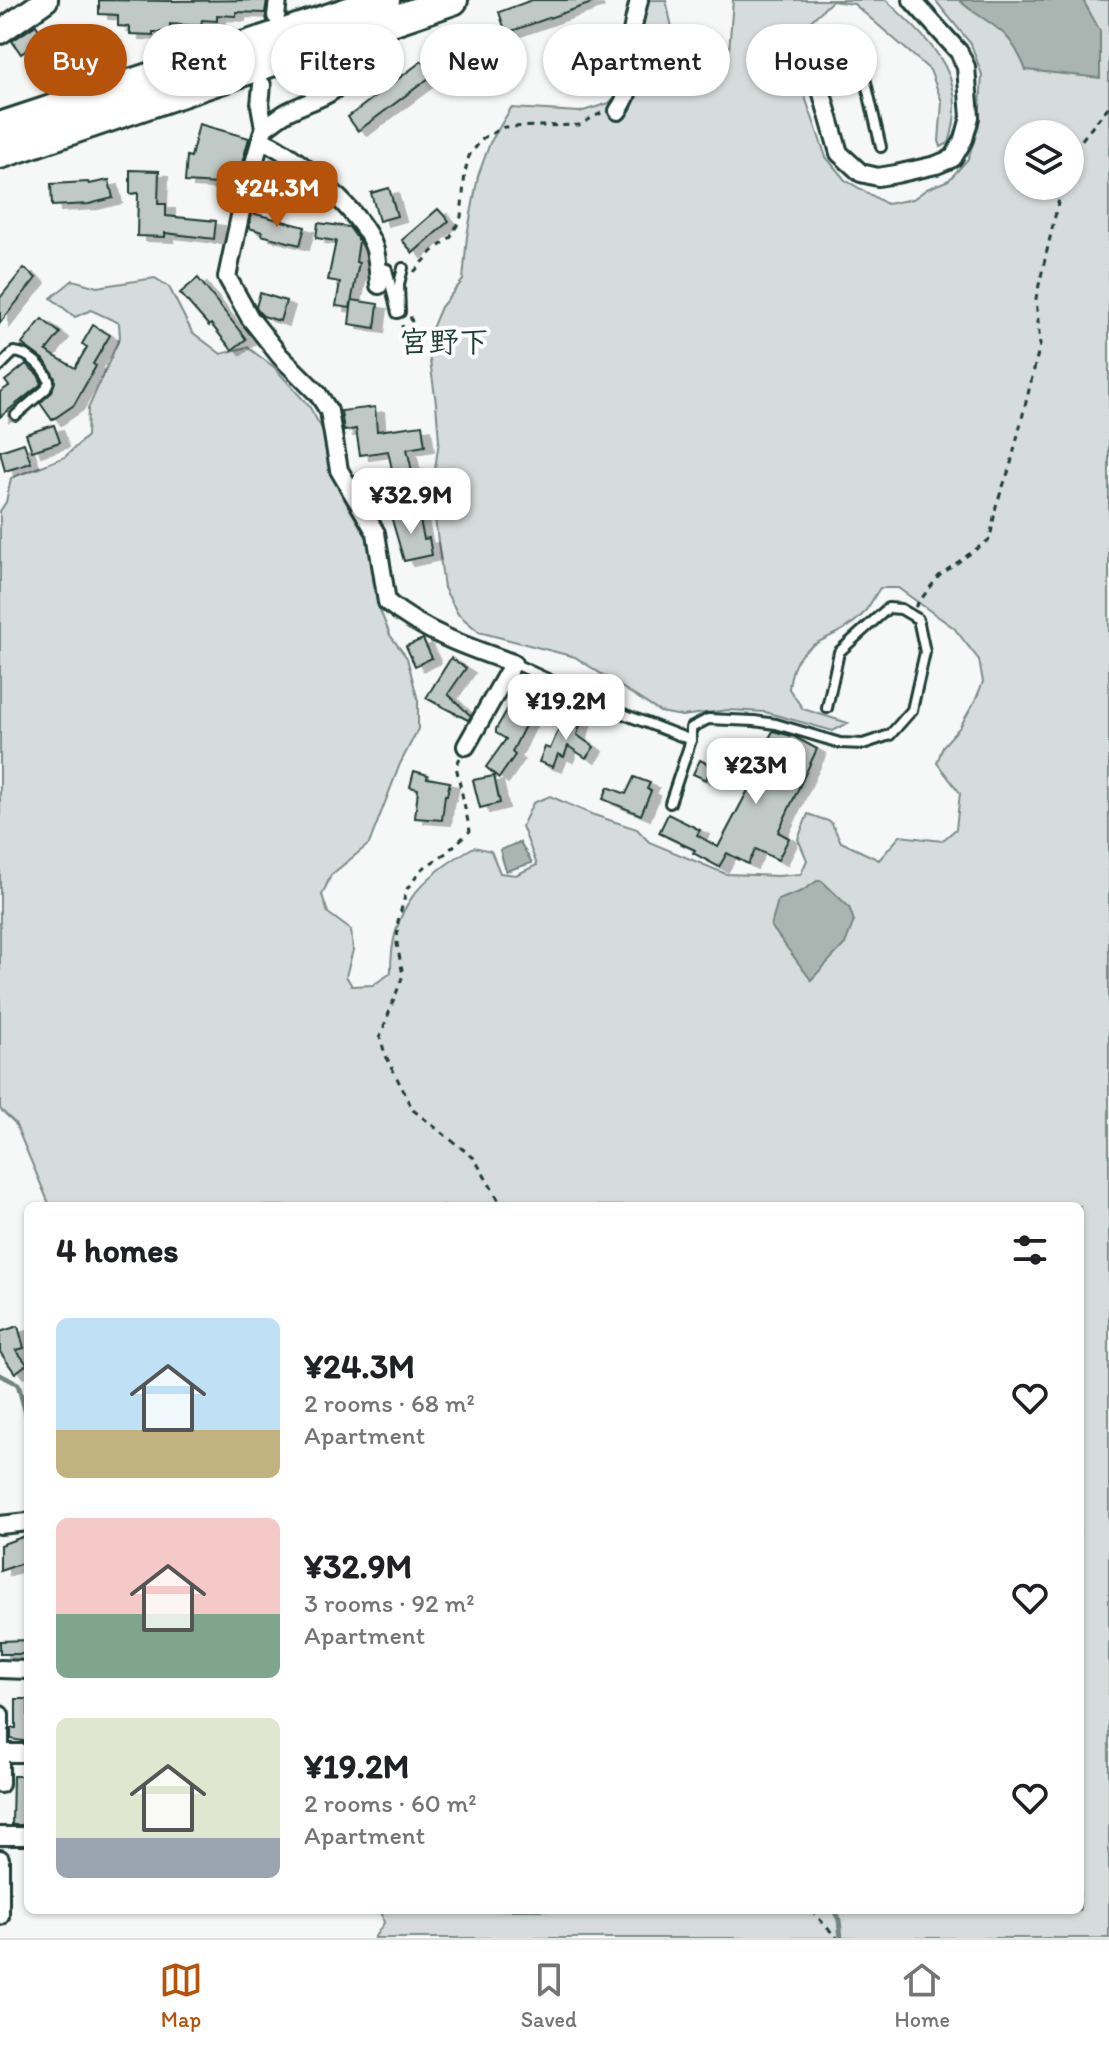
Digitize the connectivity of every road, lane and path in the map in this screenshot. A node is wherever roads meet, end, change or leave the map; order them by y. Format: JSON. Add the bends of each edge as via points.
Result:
{"nodes":[{"id":1,"x":46,"y":0,"type":"edge"},
{"id":2,"x":385,"y":0,"type":"edge"},
{"id":3,"x":453,"y":0,"type":"edge"},
{"id":4,"x":639,"y":0,"type":"edge"},
{"id":5,"x":912,"y":0,"type":"edge"},
{"id":6,"x":344,"y":24,"type":"edge"},
{"id":7,"x":354,"y":24,"type":"edge"},
{"id":8,"x":0,"y":32,"type":"edge"},
{"id":9,"x":271,"y":47,"type":"edge"},
{"id":10,"x":271,"y":53,"type":"edge"},
{"id":11,"x":262,"y":85,"type":"dead end"},
{"id":12,"x":326,"y":96,"type":"edge"},
{"id":13,"x":823,"y":96,"type":"edge"},
{"id":14,"x":869,"y":96,"type":"edge"},
{"id":15,"x":1109,"y":106,"type":"edge"},
{"id":16,"x":618,"y":111,"type":"joint"},
{"id":17,"x":0,"y":127,"type":"edge"},
{"id":18,"x":262,"y":134,"type":"junction"},
{"id":19,"x":1084,"y":137,"type":"edge"},
{"id":20,"x":881,"y":147,"type":"dead end"},
{"id":21,"x":0,"y":154,"type":"edge"},
{"id":22,"x":1059,"y":200,"type":"edge"},
{"id":23,"x":403,"y":268,"type":"dead end"},
{"id":24,"x":413,"y":273,"type":"dead end"},
{"id":25,"x":378,"y":277,"type":"joint"},
{"id":26,"x":410,"y":308,"type":"dead end"},
{"id":27,"x":397,"y":313,"type":"junction"},
{"id":28,"x":0,"y":366,"type":"edge"},
{"id":29,"x":16,"y":415,"type":"dead end"},
{"id":30,"x":910,"y":613,"type":"junction"},
{"id":31,"x":513,"y":663,"type":"junction"},
{"id":32,"x":827,"y":708,"type":"dead end"},
{"id":33,"x":691,"y":740,"type":"junction"},
{"id":34,"x":466,"y":746,"type":"joint"},
{"id":35,"x":670,"y":803,"type":"dead end"},
{"id":36,"x":500,"y":1202,"type":"edge"},
{"id":37,"x":24,"y":1522,"type":"edge"},
{"id":38,"x":0,"y":1525,"type":"edge"},
{"id":39,"x":0,"y":1669,"type":"edge"},
{"id":40,"x":24,"y":1670,"type":"edge"},
{"id":41,"x":0,"y":1715,"type":"edge"},
{"id":42,"x":0,"y":1753,"type":"edge"},
{"id":43,"x":24,"y":1753,"type":"edge"},
{"id":44,"x":0,"y":1784,"type":"edge"},
{"id":45,"x":0,"y":1836,"type":"edge"},
{"id":46,"x":24,"y":1836,"type":"edge"},
{"id":47,"x":0,"y":1859,"type":"edge"},
{"id":48,"x":815,"y":1914,"type":"edge"},
{"id":49,"x":0,"y":1916,"type":"edge"},
{"id":50,"x":837,"y":1938,"type":"edge"}],
"edges":[{"from":1,"to":8,"type":"main road"},
{"from":2,"to":6,"type":"highway"},
{"from":3,"to":7,"type":"highway"},
{"from":4,"to":16,"type":"street","via":[[631,41],[631,85]]},
{"from":5,"to":13,"type":"street","via":[[966,67],[970,117],[953,158],[878,177],[861,173],[839,153]]},
{"from":9,"to":17,"type":"highway"},
{"from":10,"to":21,"type":"highway"},
{"from":11,"to":18,"type":"street"},
{"from":12,"to":18,"type":"street","via":[[290,110]]},
{"from":14,"to":20,"type":"lane"},
{"from":15,"to":19,"type":"path"},
{"from":16,"to":24,"type":"path","via":[[601,112],[579,125],[504,127],[483,138],[469,156],[461,217],[451,237]]},
{"from":18,"to":25,"type":"street","via":[[331,191],[361,224],[374,247]]},
{"from":18,"to":31,"type":"street","via":[[227,277],[250,318],[329,411],[339,470],[376,533],[387,602],[433,631]]},
{"from":22,"to":30,"type":"path","via":[[1036,298],[1040,345],[990,539],[939,576]]},
{"from":23,"to":27,"type":"lane"},
{"from":25,"to":27,"type":"lane","via":[[387,269]]},
{"from":26,"to":27,"type":"path","via":[[417,337],[406,344]]},
{"from":28,"to":29,"type":"lane","via":[[14,352],[24,353],[49,381]]},
{"from":30,"to":32,"type":"lane","via":[[888,608],[839,652]]},
{"from":30,"to":33,"type":"lane","via":[[918,619],[925,652],[912,710],[890,735],[863,744],[840,743],[776,724],[708,719],[691,728]]},
{"from":31,"to":33,"type":"lane"},
{"from":31,"to":34,"type":"street"},
{"from":33,"to":35,"type":"lane"},
{"from":34,"to":36,"type":"path","via":[[456,766],[470,831],[422,869],[407,889],[398,921],[403,975],[380,1037],[413,1110],[474,1158]]},
{"from":37,"to":38,"type":"street"},
{"from":39,"to":40,"type":"street"},
{"from":41,"to":42,"type":"street"},
{"from":42,"to":43,"type":"street"},
{"from":42,"to":44,"type":"street"},
{"from":45,"to":46,"type":"street"},
{"from":47,"to":49,"type":"street"},
{"from":48,"to":50,"type":"path"}]}
